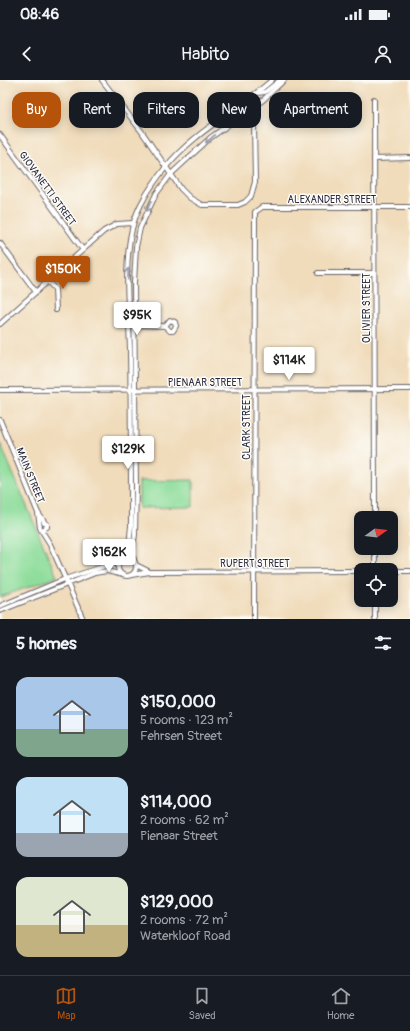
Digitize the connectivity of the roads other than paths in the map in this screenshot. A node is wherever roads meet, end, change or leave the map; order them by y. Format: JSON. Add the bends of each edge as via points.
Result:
{"nodes":[{"id":1,"x":102,"y":80,"type":"edge"},
{"id":2,"x":272,"y":80,"type":"edge"},
{"id":3,"x":280,"y":80,"type":"edge"},
{"id":4,"x":284,"y":80,"type":"edge"},
{"id":5,"x":258,"y":92,"type":"edge"},
{"id":6,"x":261,"y":92,"type":"edge"},
{"id":7,"x":374,"y":99,"type":"dead end"},
{"id":8,"x":208,"y":128,"type":"edge"},
{"id":9,"x":254,"y":128,"type":"edge"},
{"id":10,"x":0,"y":135,"type":"edge"},
{"id":11,"x":410,"y":158,"type":"edge"},
{"id":12,"x":374,"y":159,"type":"junction"},
{"id":13,"x":166,"y":167,"type":"junction"},
{"id":14,"x":171,"y":174,"type":"junction"},
{"id":15,"x":374,"y":207,"type":"junction"},
{"id":16,"x":410,"y":207,"type":"edge"},
{"id":17,"x":255,"y":212,"type":"joint"},
{"id":18,"x":133,"y":222,"type":"junction"},
{"id":19,"x":0,"y":243,"type":"edge"},
{"id":20,"x":83,"y":250,"type":"junction"},
{"id":21,"x":318,"y":273,"type":"dead end"},
{"id":22,"x":374,"y":273,"type":"junction"},
{"id":23,"x":48,"y":282,"type":"junction"},
{"id":24,"x":36,"y":292,"type":"junction"},
{"id":25,"x":128,"y":298,"type":"junction"},
{"id":26,"x":134,"y":298,"type":"junction"},
{"id":27,"x":56,"y":310,"type":"dead end"},
{"id":28,"x":0,"y":324,"type":"edge"},
{"id":29,"x":129,"y":325,"type":"junction"},
{"id":30,"x":135,"y":325,"type":"junction"},
{"id":31,"x":165,"y":326,"type":"dead end"},
{"id":32,"x":254,"y":389,"type":"junction"},
{"id":33,"x":375,"y":389,"type":"junction"},
{"id":34,"x":410,"y":389,"type":"edge"},
{"id":35,"x":0,"y":390,"type":"edge"},
{"id":36,"x":133,"y":390,"type":"junction"},
{"id":37,"x":0,"y":420,"type":"edge"},
{"id":38,"x":130,"y":458,"type":"junction"},
{"id":39,"x":136,"y":458,"type":"junction"},
{"id":40,"x":375,"y":511,"type":"edge"},
{"id":41,"x":38,"y":513,"type":"junction"},
{"id":42,"x":45,"y":523,"type":"junction"},
{"id":43,"x":40,"y":525,"type":"junction"},
{"id":44,"x":47,"y":528,"type":"junction"},
{"id":45,"x":42,"y":530,"type":"junction"},
{"id":46,"x":50,"y":544,"type":"junction"},
{"id":47,"x":121,"y":560,"type":"junction"},
{"id":48,"x":135,"y":564,"type":"junction"},
{"id":49,"x":354,"y":571,"type":"edge"},
{"id":50,"x":398,"y":571,"type":"edge"},
{"id":51,"x":410,"y":571,"type":"edge"},
{"id":52,"x":150,"y":572,"type":"junction"},
{"id":53,"x":254,"y":572,"type":"junction"},
{"id":54,"x":123,"y":575,"type":"junction"},
{"id":55,"x":131,"y":575,"type":"junction"},
{"id":56,"x":65,"y":581,"type":"junction"},
{"id":57,"x":42,"y":590,"type":"junction"},
{"id":58,"x":0,"y":606,"type":"edge"},
{"id":59,"x":375,"y":607,"type":"edge"},
{"id":60,"x":0,"y":610,"type":"edge"},
{"id":61,"x":83,"y":619,"type":"edge"},
{"id":62,"x":254,"y":619,"type":"edge"},
{"id":63,"x":375,"y":619,"type":"edge"}],
"edges":[{"from":1,"to":13,"type":"street"},
{"from":2,"to":5,"type":"street"},
{"from":3,"to":6,"type":"street"},
{"from":4,"to":14,"type":"street","one_way":true,"via":[[258,104],[210,138]]},
{"from":7,"to":12,"type":"street","name":"OLIVIER STREET"},
{"from":8,"to":13,"type":"street"},
{"from":9,"to":14,"type":"street","via":[[254,182],[251,196],[245,202],[235,206],[202,205],[186,195]]},
{"from":10,"to":20,"type":"street","name":"GIOVANETTI STREET"},
{"from":11,"to":12,"type":"street"},
{"from":12,"to":15,"type":"street","name":"OLIVIER STREET"},
{"from":13,"to":14,"type":"street"},
{"from":13,"to":18,"type":"street","via":[[146,196]]},
{"from":14,"to":26,"type":"street","one_way":true,"via":[[151,202],[140,228],[135,260]]},
{"from":15,"to":16,"type":"street","name":"ALEXANDER STREET"},
{"from":15,"to":17,"type":"street","name":"ALEXANDER STREET","via":[[262,207]]},
{"from":15,"to":22,"type":"street","name":"OLIVIER STREET"},
{"from":17,"to":32,"type":"street","name":"CLARK STREET"},
{"from":18,"to":20,"type":"street","via":[[112,226]]},
{"from":25,"to":18,"type":"street","one_way":true,"via":[[128,254]]},
{"from":19,"to":24,"type":"street"},
{"from":20,"to":23,"type":"street"},
{"from":21,"to":22,"type":"street"},
{"from":22,"to":33,"type":"street","name":"OLIVIER STREET"},
{"from":23,"to":24,"type":"street"},
{"from":23,"to":27,"type":"street","via":[[55,289]]},
{"from":24,"to":28,"type":"street"},
{"from":25,"to":26,"type":"street"},
{"from":25,"to":29,"type":"street"},
{"from":26,"to":30,"type":"street"},
{"from":29,"to":30,"type":"street"},
{"from":29,"to":36,"type":"street"},
{"from":30,"to":31,"type":"street"},
{"from":30,"to":36,"type":"street"},
{"from":32,"to":33,"type":"street","name":"PIENAAR STREET"},
{"from":32,"to":36,"type":"street","name":"PIENAAR STREET"},
{"from":32,"to":53,"type":"street","name":"CLARK STREET"},
{"from":33,"to":34,"type":"street","name":"PIENAAR STREET"},
{"from":33,"to":40,"type":"street","name":"OLIVIER STREET"},
{"from":35,"to":36,"type":"street","name":"PIENAAR STREET"},
{"from":36,"to":38,"type":"street"},
{"from":36,"to":39,"type":"street"},
{"from":37,"to":41,"type":"street","name":"MAIN STREET"},
{"from":38,"to":39,"type":"street"},
{"from":38,"to":47,"type":"street","via":[[130,539]]},
{"from":39,"to":48,"type":"street","via":[[135,535],[132,553]]},
{"from":41,"to":42,"type":"street","name":"MAIN STREET"},
{"from":41,"to":43,"type":"street","name":"MAIN STREET"},
{"from":42,"to":43,"type":"street"},
{"from":42,"to":44,"type":"street","name":"MAIN STREET"},
{"from":43,"to":45,"type":"street","name":"MAIN STREET"},
{"from":44,"to":45,"type":"street"},
{"from":44,"to":46,"type":"street"},
{"from":45,"to":46,"type":"street"},
{"from":46,"to":56,"type":"street"},
{"from":47,"to":48,"type":"street","via":[[129,558]]},
{"from":47,"to":54,"type":"street","via":[[118,569]]},
{"from":47,"to":56,"type":"street"},
{"from":48,"to":52,"type":"street","name":"RUPERT STREET"},
{"from":48,"to":55,"type":"street","via":[[135,571]]},
{"from":49,"to":53,"type":"street","name":"RUPERT STREET"},
{"from":50,"to":51,"type":"street"},
{"from":52,"to":53,"type":"street","name":"RUPERT STREET"},
{"from":52,"to":55,"type":"street","name":"RUPERT STREET"},
{"from":53,"to":62,"type":"street","name":"CLARK STREET"},
{"from":54,"to":55,"type":"street"},
{"from":54,"to":56,"type":"street","via":[[102,571]]},
{"from":56,"to":57,"type":"street"},
{"from":56,"to":61,"type":"street"},
{"from":57,"to":58,"type":"street"},
{"from":57,"to":60,"type":"street"},
{"from":59,"to":63,"type":"street"}]}
